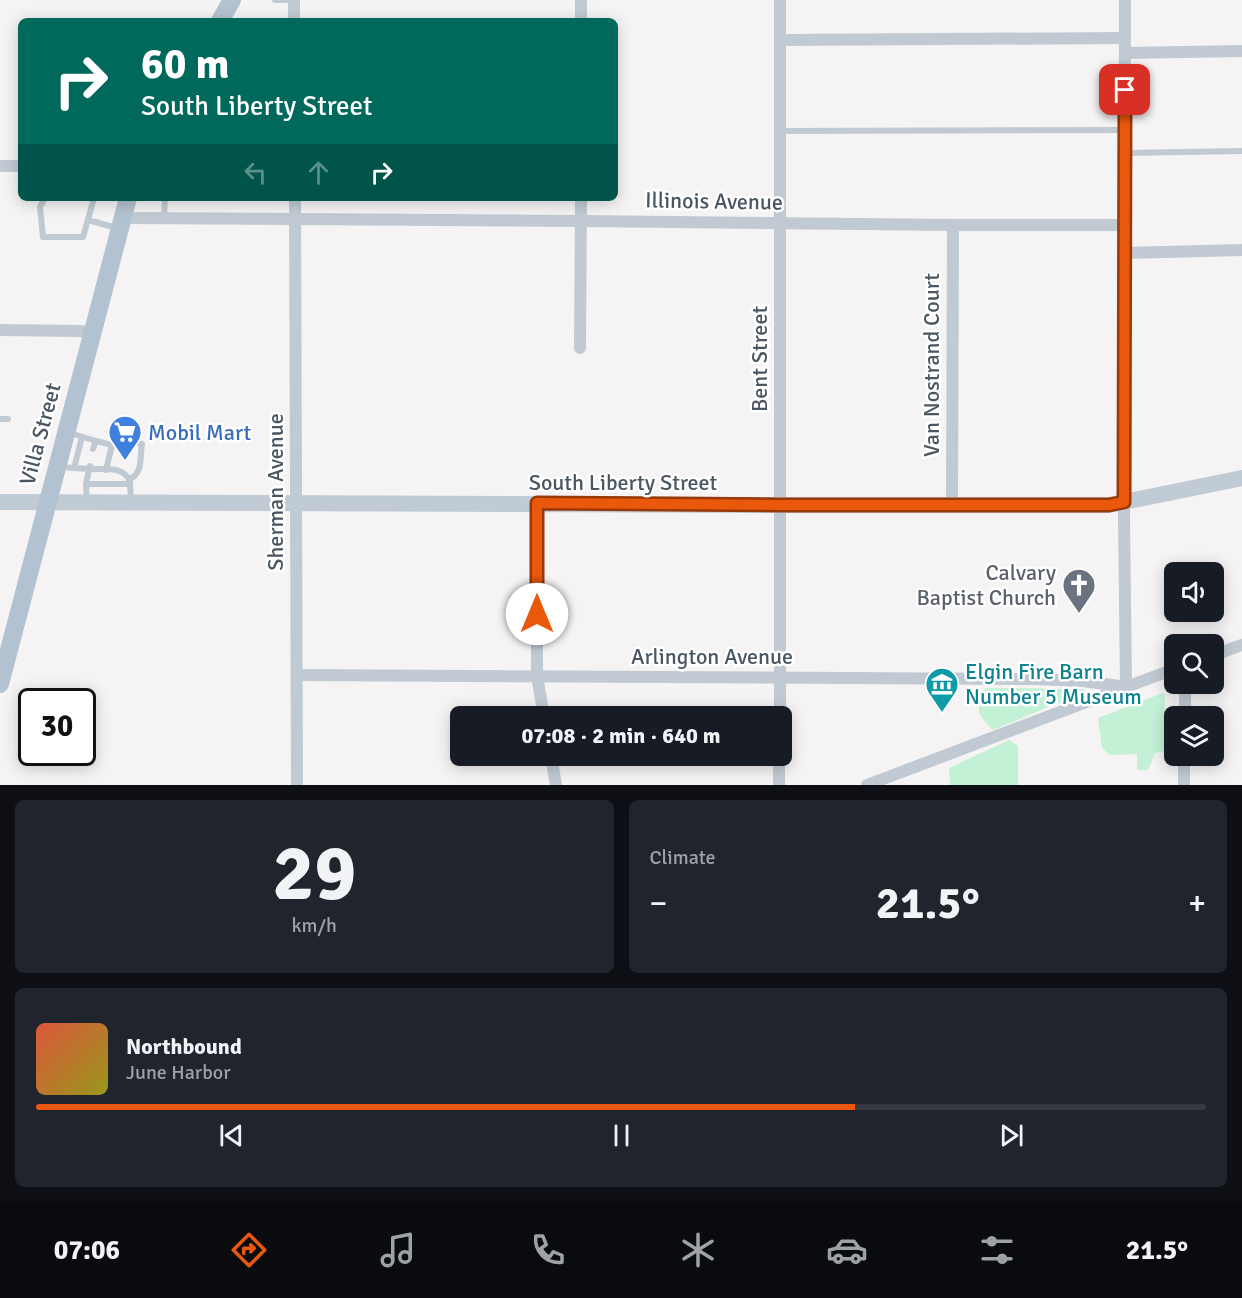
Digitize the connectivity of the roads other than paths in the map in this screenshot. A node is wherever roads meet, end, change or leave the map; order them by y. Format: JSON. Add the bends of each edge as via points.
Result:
{"nodes":[{"id":1,"x":232,"y":0,"type":"edge"},
{"id":2,"x":275,"y":0,"type":"edge"},
{"id":3,"x":294,"y":0,"type":"edge"},
{"id":4,"x":581,"y":0,"type":"edge"},
{"id":5,"x":780,"y":0,"type":"edge"},
{"id":6,"x":1125,"y":0,"type":"edge"},
{"id":7,"x":222,"y":18,"type":"edge"},
{"id":8,"x":294,"y":18,"type":"edge"},
{"id":9,"x":581,"y":18,"type":"edge"},
{"id":10,"x":1125,"y":38,"type":"junction"},
{"id":11,"x":780,"y":40,"type":"junction"},
{"id":12,"x":1242,"y":51,"type":"edge"},
{"id":13,"x":1125,"y":53,"type":"junction"},
{"id":14,"x":1125,"y":130,"type":"junction"},
{"id":15,"x":780,"y":131,"type":"junction"},
{"id":16,"x":1242,"y":151,"type":"edge"},
{"id":17,"x":1125,"y":153,"type":"junction"},
{"id":18,"x":0,"y":166,"type":"edge"},
{"id":19,"x":18,"y":166,"type":"edge"},
{"id":20,"x":43,"y":201,"type":"edge"},
{"id":21,"x":93,"y":201,"type":"edge"},
{"id":22,"x":127,"y":201,"type":"edge"},
{"id":23,"x":165,"y":201,"type":"edge"},
{"id":24,"x":295,"y":201,"type":"edge"},
{"id":25,"x":581,"y":201,"type":"edge"},
{"id":26,"x":164,"y":219,"type":"junction"},
{"id":27,"x":88,"y":220,"type":"junction"},
{"id":28,"x":294,"y":220,"type":"junction"},
{"id":29,"x":581,"y":221,"type":"junction"},
{"id":30,"x":122,"y":223,"type":"junction"},
{"id":31,"x":780,"y":223,"type":"junction"},
{"id":32,"x":953,"y":225,"type":"junction"},
{"id":33,"x":1125,"y":225,"type":"junction"},
{"id":34,"x":1242,"y":250,"type":"edge"},
{"id":35,"x":1125,"y":253,"type":"junction"},
{"id":36,"x":0,"y":330,"type":"edge"},
{"id":37,"x":93,"y":333,"type":"junction"},
{"id":38,"x":580,"y":348,"type":"dead end"},
{"id":39,"x":0,"y":419,"type":"edge"},
{"id":40,"x":8,"y":419,"type":"dead end"},
{"id":41,"x":74,"y":434,"type":"junction"},
{"id":42,"x":96,"y":441,"type":"junction"},
{"id":43,"x":112,"y":445,"type":"junction"},
{"id":44,"x":93,"y":449,"type":"dead end"},
{"id":45,"x":65,"y":467,"type":"junction"},
{"id":46,"x":89,"y":467,"type":"junction"},
{"id":47,"x":106,"y":470,"type":"junction"},
{"id":48,"x":1242,"y":478,"type":"edge"},
{"id":49,"x":130,"y":482,"type":"junction"},
{"id":50,"x":86,"y":484,"type":"junction"},
{"id":51,"x":0,"y":502,"type":"edge"},
{"id":52,"x":47,"y":502,"type":"junction"},
{"id":53,"x":87,"y":502,"type":"junction"},
{"id":54,"x":131,"y":502,"type":"junction"},
{"id":55,"x":1124,"y":502,"type":"junction"},
{"id":56,"x":296,"y":503,"type":"junction"},
{"id":57,"x":537,"y":503,"type":"junction"},
{"id":58,"x":780,"y":505,"type":"junction"},
{"id":59,"x":952,"y":505,"type":"junction"},
{"id":60,"x":1242,"y":645,"type":"edge"},
{"id":61,"x":1224,"y":651,"type":"edge"},
{"id":62,"x":1164,"y":673,"type":"edge"},
{"id":63,"x":297,"y":675,"type":"junction"},
{"id":64,"x":537,"y":676,"type":"junction"},
{"id":65,"x":780,"y":678,"type":"junction"},
{"id":66,"x":0,"y":684,"type":"edge"},
{"id":67,"x":1125,"y":687,"type":"junction"},
{"id":68,"x":542,"y":706,"type":"edge"},
{"id":69,"x":780,"y":706,"type":"edge"},
{"id":70,"x":553,"y":766,"type":"edge"},
{"id":71,"x":779,"y":766,"type":"edge"},
{"id":72,"x":1184,"y":766,"type":"edge"},
{"id":73,"x":297,"y":785,"type":"edge"},
{"id":74,"x":556,"y":785,"type":"edge"},
{"id":75,"x":779,"y":785,"type":"edge"},
{"id":76,"x":867,"y":785,"type":"edge"},
{"id":77,"x":1184,"y":785,"type":"edge"}],
"edges":[{"from":1,"to":7,"type":"main road"},
{"from":2,"to":3,"type":"lane"},
{"from":3,"to":8,"type":"street"},
{"from":4,"to":9,"type":"street"},
{"from":5,"to":11,"type":"street","name":"Bent Street"},
{"from":6,"to":10,"type":"street"},
{"from":10,"to":11,"type":"street"},
{"from":10,"to":13,"type":"street"},
{"from":11,"to":15,"type":"street","name":"Bent Street"},
{"from":12,"to":13,"type":"street"},
{"from":13,"to":14,"type":"street"},
{"from":14,"to":15,"type":"lane"},
{"from":14,"to":17,"type":"street"},
{"from":15,"to":31,"type":"street","name":"Bent Street"},
{"from":16,"to":17,"type":"lane"},
{"from":17,"to":33,"type":"street"},
{"from":18,"to":19,"type":"street"},
{"from":20,"to":27,"type":"lane","via":[[40,207],[43,237],[83,237]]},
{"from":21,"to":27,"type":"lane"},
{"from":22,"to":30,"type":"main road","name":"Villa Street"},
{"from":23,"to":26,"type":"lane"},
{"from":24,"to":28,"type":"street","name":"Sherman Avenue"},
{"from":25,"to":29,"type":"street"},
{"from":26,"to":28,"type":"street","name":"Illinois Avenue"},
{"from":26,"to":30,"type":"street","name":"Illinois Avenue"},
{"from":27,"to":30,"type":"lane"},
{"from":28,"to":29,"type":"street","name":"Illinois Avenue"},
{"from":28,"to":56,"type":"street","name":"Sherman Avenue"},
{"from":29,"to":31,"type":"street","name":"Illinois Avenue"},
{"from":29,"to":38,"type":"street"},
{"from":30,"to":37,"type":"main road","name":"Villa Street"},
{"from":31,"to":32,"type":"street","name":"Illinois Avenue"},
{"from":31,"to":58,"type":"street","name":"Bent Street"},
{"from":32,"to":33,"type":"street","name":"Illinois Avenue"},
{"from":32,"to":59,"type":"street","name":"Van Nostrand Court"},
{"from":33,"to":35,"type":"street"},
{"from":34,"to":35,"type":"street"},
{"from":35,"to":55,"type":"street"},
{"from":36,"to":37,"type":"street"},
{"from":37,"to":41,"type":"main road","name":"Villa Street"},
{"from":39,"to":40,"type":"lane"},
{"from":41,"to":42,"type":"lane"},
{"from":41,"to":45,"type":"main road","name":"Villa Street"},
{"from":42,"to":43,"type":"lane"},
{"from":42,"to":44,"type":"lane"},
{"from":43,"to":47,"type":"lane"},
{"from":43,"to":49,"type":"lane","via":[[129,440],[142,444],[139,473]]},
{"from":45,"to":46,"type":"lane"},
{"from":45,"to":52,"type":"main road","name":"Villa Street"},
{"from":46,"to":47,"type":"lane"},
{"from":46,"to":50,"type":"lane"},
{"from":47,"to":49,"type":"lane","via":[[120,470]]},
{"from":48,"to":55,"type":"main road","name":"South Liberty Street"},
{"from":49,"to":50,"type":"lane"},
{"from":49,"to":54,"type":"lane"},
{"from":50,"to":53,"type":"lane"},
{"from":51,"to":52,"type":"main road","name":"South Liberty Street"},
{"from":52,"to":53,"type":"main road","name":"South Liberty Street"},
{"from":52,"to":66,"type":"main road","name":"Villa Street"},
{"from":53,"to":54,"type":"main road","name":"South Liberty Street"},
{"from":54,"to":56,"type":"main road","name":"South Liberty Street"},
{"from":55,"to":59,"type":"main road","name":"South Liberty Street"},
{"from":55,"to":67,"type":"street"},
{"from":56,"to":57,"type":"main road","name":"South Liberty Street"},
{"from":56,"to":63,"type":"street","name":"Sherman Avenue"},
{"from":57,"to":58,"type":"main road","name":"South Liberty Street"},
{"from":57,"to":64,"type":"street"},
{"from":58,"to":59,"type":"main road","name":"South Liberty Street"},
{"from":58,"to":65,"type":"street","name":"Bent Street"},
{"from":60,"to":61,"type":"street"},
{"from":62,"to":67,"type":"street"},
{"from":63,"to":64,"type":"street","name":"Arlington Avenue"},
{"from":63,"to":73,"type":"street","name":"Sherman Avenue"},
{"from":64,"to":65,"type":"street","name":"Arlington Avenue"},
{"from":64,"to":68,"type":"street"},
{"from":65,"to":67,"type":"street","name":"Arlington Avenue","via":[[1034,679]]},
{"from":65,"to":69,"type":"street","name":"Bent Street"},
{"from":67,"to":76,"type":"street"},
{"from":70,"to":74,"type":"street"},
{"from":71,"to":75,"type":"street"},
{"from":72,"to":77,"type":"street"}]}
